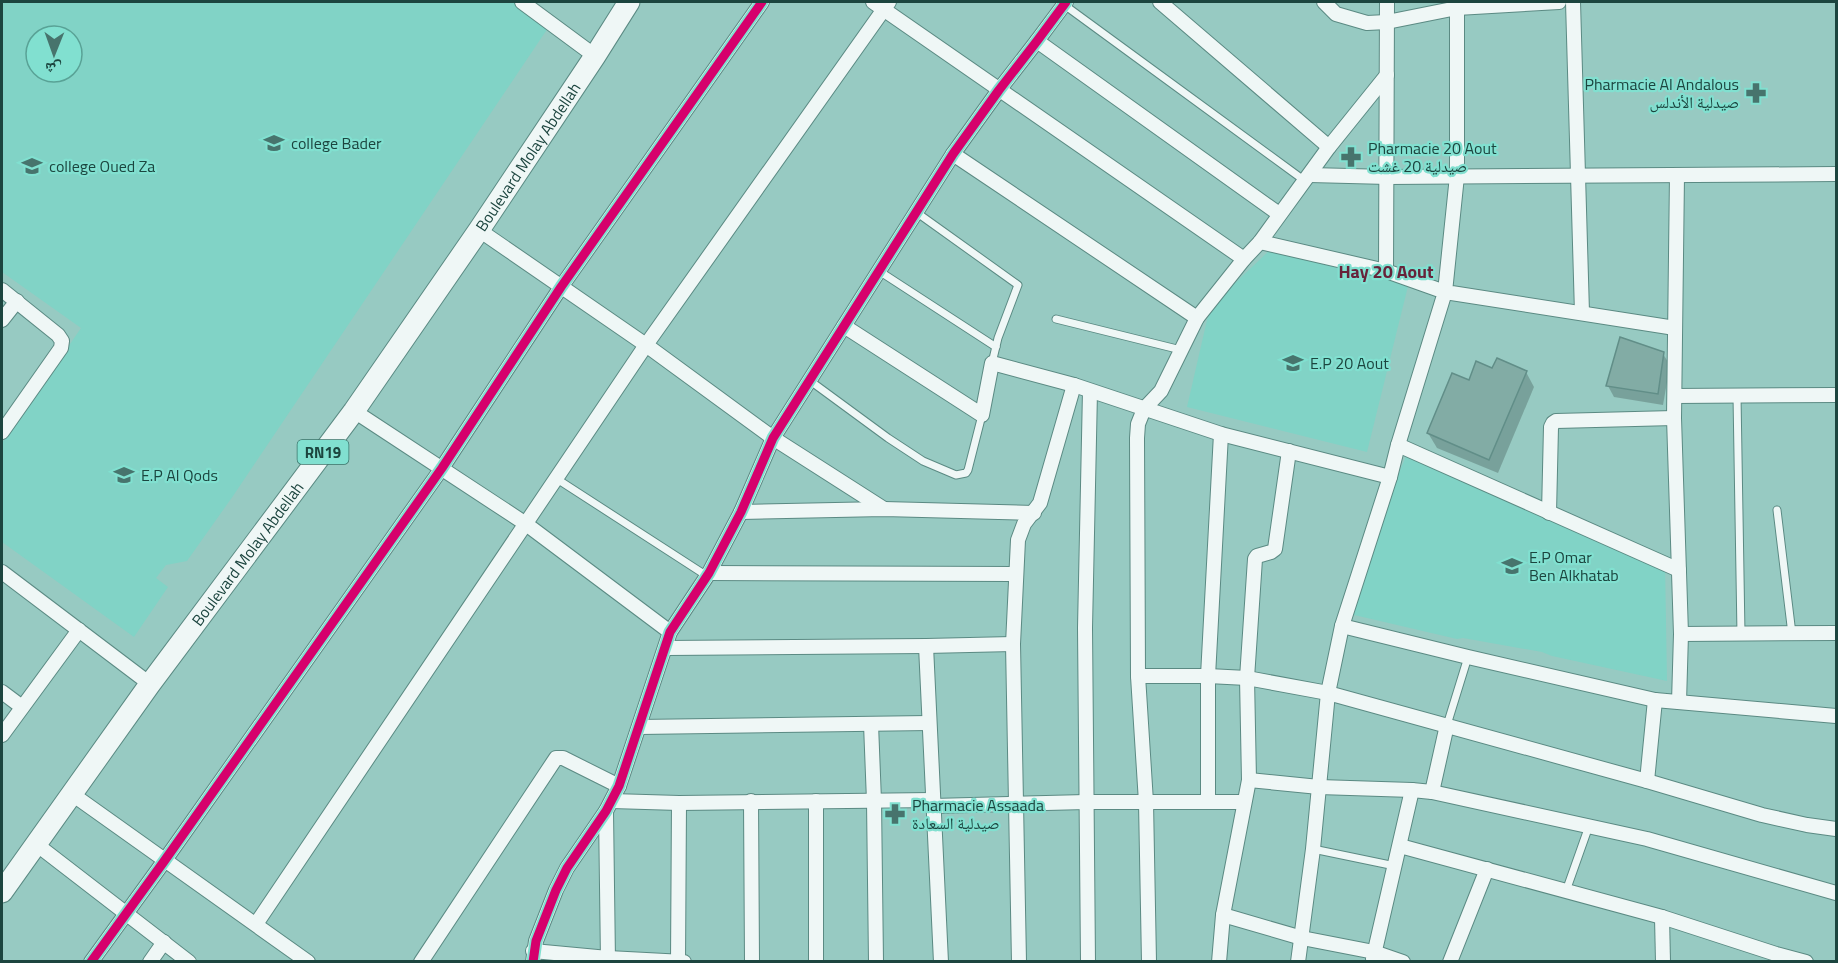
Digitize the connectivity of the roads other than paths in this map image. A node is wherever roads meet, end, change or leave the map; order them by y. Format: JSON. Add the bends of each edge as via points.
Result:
{"nodes":[{"id":1,"x":522,"y":2,"type":"edge"},
{"id":2,"x":629,"y":2,"type":"edge"},
{"id":3,"x":762,"y":2,"type":"edge"},
{"id":4,"x":1160,"y":2,"type":"edge"},
{"id":5,"x":1324,"y":2,"type":"edge"},
{"id":6,"x":1387,"y":2,"type":"edge"},
{"id":7,"x":1559,"y":2,"type":"edge"},
{"id":8,"x":1573,"y":2,"type":"edge"},
{"id":9,"x":1065,"y":3,"type":"edge"},
{"id":10,"x":882,"y":4,"type":"edge"},
{"id":11,"x":1457,"y":5,"type":"edge"},
{"id":12,"x":1387,"y":22,"type":"junction"},
{"id":13,"x":1037,"y":42,"type":"junction"},
{"id":14,"x":595,"y":56,"type":"junction"},
{"id":15,"x":1387,"y":75,"type":"junction"},
{"id":16,"x":999,"y":90,"type":"junction"},
{"id":17,"x":1329,"y":147,"type":"junction"},
{"id":18,"x":953,"y":154,"type":"junction"},
{"id":19,"x":1836,"y":174,"type":"edge"},
{"id":20,"x":1578,"y":175,"type":"junction"},
{"id":21,"x":1677,"y":175,"type":"junction"},
{"id":22,"x":1457,"y":176,"type":"junction"},
{"id":23,"x":1388,"y":177,"type":"junction"},
{"id":24,"x":1308,"y":178,"type":"junction"},
{"id":25,"x":916,"y":212,"type":"junction"},
{"id":26,"x":1279,"y":214,"type":"junction"},
{"id":27,"x":479,"y":230,"type":"junction"},
{"id":28,"x":1260,"y":242,"type":"junction"},
{"id":29,"x":1244,"y":258,"type":"junction"},
{"id":30,"x":879,"y":271,"type":"junction"},
{"id":31,"x":1386,"y":271,"type":"junction"},
{"id":32,"x":561,"y":287,"type":"junction"},
{"id":33,"x":2,"y":290,"type":"edge"},
{"id":34,"x":1445,"y":292,"type":"junction"},
{"id":35,"x":17,"y":301,"type":"junction"},
{"id":36,"x":1582,"y":313,"type":"junction"},
{"id":37,"x":1197,"y":318,"type":"junction"},
{"id":38,"x":1056,"y":319,"type":"dead end"},
{"id":39,"x":2,"y":320,"type":"edge"},
{"id":40,"x":843,"y":326,"type":"junction"},
{"id":41,"x":1676,"y":328,"type":"junction"},
{"id":42,"x":646,"y":345,"type":"junction"},
{"id":43,"x":996,"y":347,"type":"junction"},
{"id":44,"x":1181,"y":350,"type":"junction"},
{"id":45,"x":992,"y":363,"type":"junction"},
{"id":46,"x":809,"y":380,"type":"junction"},
{"id":47,"x":1074,"y":385,"type":"junction"},
{"id":48,"x":1090,"y":391,"type":"junction"},
{"id":49,"x":1836,"y":395,"type":"edge"},
{"id":50,"x":1675,"y":396,"type":"junction"},
{"id":51,"x":1737,"y":396,"type":"junction"},
{"id":52,"x":1144,"y":409,"type":"junction"},
{"id":53,"x":354,"y":411,"type":"junction"},
{"id":54,"x":982,"y":416,"type":"junction"},
{"id":55,"x":1674,"y":418,"type":"junction"},
{"id":56,"x":2,"y":432,"type":"edge"},
{"id":57,"x":1221,"y":434,"type":"junction"},
{"id":58,"x":773,"y":438,"type":"junction"},
{"id":59,"x":1398,"y":445,"type":"junction"},
{"id":60,"x":1289,"y":452,"type":"junction"},
{"id":61,"x":442,"y":468,"type":"junction"},
{"id":62,"x":1390,"y":477,"type":"junction"},
{"id":63,"x":557,"y":478,"type":"junction"},
{"id":64,"x":884,"y":509,"type":"junction"},
{"id":65,"x":1777,"y":510,"type":"dead end"},
{"id":66,"x":741,"y":512,"type":"junction"},
{"id":67,"x":1034,"y":513,"type":"junction"},
{"id":68,"x":1549,"y":513,"type":"junction"},
{"id":69,"x":526,"y":524,"type":"junction"},
{"id":70,"x":1679,"y":570,"type":"junction"},
{"id":71,"x":2,"y":572,"type":"edge"},
{"id":72,"x":708,"y":574,"type":"junction"},
{"id":73,"x":1015,"y":574,"type":"junction"},
{"id":74,"x":1342,"y":626,"type":"junction"},
{"id":75,"x":80,"y":630,"type":"junction"},
{"id":76,"x":670,"y":632,"type":"junction"},
{"id":77,"x":1836,"y":633,"type":"edge"},
{"id":78,"x":1681,"y":634,"type":"junction"},
{"id":79,"x":1741,"y":634,"type":"junction"},
{"id":80,"x":1792,"y":634,"type":"junction"},
{"id":81,"x":1013,"y":644,"type":"junction"},
{"id":82,"x":926,"y":646,"type":"junction"},
{"id":83,"x":666,"y":648,"type":"junction"},
{"id":84,"x":1468,"y":657,"type":"junction"},
{"id":85,"x":1138,"y":676,"type":"junction"},
{"id":86,"x":1208,"y":676,"type":"junction"},
{"id":87,"x":1247,"y":678,"type":"junction"},
{"id":88,"x":150,"y":684,"type":"junction"},
{"id":89,"x":2,"y":692,"type":"edge"},
{"id":90,"x":1328,"y":693,"type":"junction"},
{"id":91,"x":1655,"y":700,"type":"junction"},
{"id":92,"x":1679,"y":702,"type":"junction"},
{"id":93,"x":22,"y":707,"type":"junction"},
{"id":94,"x":1836,"y":716,"type":"edge"},
{"id":95,"x":929,"y":723,"type":"junction"},
{"id":96,"x":871,"y":724,"type":"junction"},
{"id":97,"x":1447,"y":725,"type":"junction"},
{"id":98,"x":639,"y":727,"type":"junction"},
{"id":99,"x":2,"y":735,"type":"edge"},
{"id":100,"x":1250,"y":780,"type":"junction"},
{"id":101,"x":1647,"y":781,"type":"junction"},
{"id":102,"x":619,"y":786,"type":"junction"},
{"id":103,"x":1319,"y":787,"type":"junction"},
{"id":104,"x":1412,"y":790,"type":"junction"},
{"id":105,"x":1432,"y":792,"type":"junction"},
{"id":106,"x":72,"y":794,"type":"junction"},
{"id":107,"x":751,"y":801,"type":"junction"},
{"id":108,"x":816,"y":801,"type":"junction"},
{"id":109,"x":874,"y":801,"type":"junction"},
{"id":110,"x":1208,"y":801,"type":"junction"},
{"id":111,"x":1086,"y":802,"type":"junction"},
{"id":112,"x":1146,"y":802,"type":"junction"},
{"id":113,"x":1244,"y":802,"type":"junction"},
{"id":114,"x":679,"y":803,"type":"junction"},
{"id":115,"x":933,"y":803,"type":"junction"},
{"id":116,"x":1016,"y":803,"type":"junction"},
{"id":117,"x":609,"y":806,"type":"junction"},
{"id":118,"x":1589,"y":826,"type":"junction"},
{"id":119,"x":1836,"y":829,"type":"edge"},
{"id":120,"x":36,"y":844,"type":"junction"},
{"id":121,"x":1400,"y":846,"type":"junction"},
{"id":122,"x":1313,"y":849,"type":"junction"},
{"id":123,"x":165,"y":860,"type":"junction"},
{"id":124,"x":1395,"y":866,"type":"junction"},
{"id":125,"x":1487,"y":870,"type":"junction"},
{"id":126,"x":1566,"y":891,"type":"junction"},
{"id":127,"x":2,"y":892,"type":"edge"},
{"id":128,"x":1836,"y":893,"type":"edge"},
{"id":129,"x":125,"y":913,"type":"junction"},
{"id":130,"x":1223,"y":915,"type":"junction"},
{"id":131,"x":1662,"y":917,"type":"junction"},
{"id":132,"x":256,"y":924,"type":"junction"},
{"id":133,"x":1302,"y":938,"type":"junction"},
{"id":134,"x":164,"y":942,"type":"junction"},
{"id":135,"x":533,"y":956,"type":"edge"},
{"id":136,"x":1374,"y":957,"type":"edge"},
{"id":137,"x":1776,"y":958,"type":"edge"},
{"id":138,"x":608,"y":960,"type":"edge"},
{"id":139,"x":678,"y":961,"type":"edge"},
{"id":140,"x":91,"y":962,"type":"edge"},
{"id":141,"x":150,"y":962,"type":"edge"},
{"id":142,"x":189,"y":962,"type":"edge"},
{"id":143,"x":308,"y":962,"type":"edge"},
{"id":144,"x":421,"y":962,"type":"edge"},
{"id":145,"x":684,"y":962,"type":"edge"},
{"id":146,"x":752,"y":962,"type":"edge"},
{"id":147,"x":816,"y":962,"type":"edge"},
{"id":148,"x":876,"y":962,"type":"edge"},
{"id":149,"x":941,"y":962,"type":"edge"},
{"id":150,"x":1019,"y":962,"type":"edge"},
{"id":151,"x":1088,"y":962,"type":"edge"},
{"id":152,"x":1149,"y":962,"type":"edge"},
{"id":153,"x":1219,"y":962,"type":"edge"},
{"id":154,"x":1298,"y":962,"type":"edge"},
{"id":155,"x":1403,"y":962,"type":"edge"},
{"id":156,"x":1450,"y":962,"type":"edge"},
{"id":157,"x":1663,"y":962,"type":"edge"},
{"id":158,"x":1806,"y":962,"type":"edge"}],
"edges":[{"from":1,"to":14,"type":"street"},
{"from":2,"to":14,"type":"main road","name":"Boulevard Molay Abdellah","number":"RN19"},
{"from":3,"to":32,"type":"street"},
{"from":4,"to":17,"type":"street"},
{"from":5,"to":12,"type":"street","via":[[1336,14],[1352,20]]},
{"from":6,"to":12,"type":"street"},
{"from":7,"to":11,"type":"street"},
{"from":8,"to":20,"type":"street"},
{"from":9,"to":13,"type":"street"},
{"from":9,"to":24,"type":"lane"},
{"from":10,"to":16,"type":"street"},
{"from":10,"to":42,"type":"street"},
{"from":11,"to":12,"type":"street"},
{"from":11,"to":22,"type":"street"},
{"from":12,"to":15,"type":"street"},
{"from":13,"to":16,"type":"street"},
{"from":13,"to":26,"type":"street"},
{"from":14,"to":27,"type":"main road","name":"Boulevard Molay Abdellah","number":"RN19"},
{"from":15,"to":17,"type":"street"},
{"from":15,"to":23,"type":"street"},
{"from":16,"to":18,"type":"street"},
{"from":16,"to":29,"type":"street"},
{"from":17,"to":24,"type":"street"},
{"from":18,"to":25,"type":"street"},
{"from":18,"to":37,"type":"street"},
{"from":19,"to":21,"type":"street"},
{"from":20,"to":21,"type":"street"},
{"from":20,"to":22,"type":"street"},
{"from":20,"to":36,"type":"street"},
{"from":21,"to":41,"type":"street"},
{"from":22,"to":23,"type":"street"},
{"from":22,"to":34,"type":"street"},
{"from":23,"to":24,"type":"street"},
{"from":23,"to":31,"type":"street"},
{"from":24,"to":26,"type":"street"},
{"from":25,"to":30,"type":"street"},
{"from":25,"to":43,"type":"lane","via":[[1018,285]]},
{"from":26,"to":28,"type":"street"},
{"from":27,"to":32,"type":"street"},
{"from":27,"to":53,"type":"main road","name":"Boulevard Molay Abdellah","number":"RN19"},
{"from":28,"to":29,"type":"street"},
{"from":28,"to":31,"type":"street"},
{"from":29,"to":37,"type":"street"},
{"from":30,"to":40,"type":"street"},
{"from":30,"to":43,"type":"lane"},
{"from":31,"to":34,"type":"street"},
{"from":32,"to":42,"type":"street"},
{"from":32,"to":61,"type":"street"},
{"from":33,"to":35,"type":"street"},
{"from":34,"to":36,"type":"street"},
{"from":34,"to":59,"type":"street"},
{"from":35,"to":39,"type":"street"},
{"from":35,"to":56,"type":"street","via":[[62,341],[61,348]]},
{"from":36,"to":41,"type":"street"},
{"from":37,"to":44,"type":"street"},
{"from":38,"to":44,"type":"lane"},
{"from":40,"to":46,"type":"street"},
{"from":40,"to":54,"type":"street"},
{"from":41,"to":50,"type":"street"},
{"from":42,"to":58,"type":"street"},
{"from":42,"to":63,"type":"street"},
{"from":43,"to":45,"type":"lane"},
{"from":44,"to":52,"type":"street","via":[[1161,391]]},
{"from":45,"to":47,"type":"street"},
{"from":45,"to":54,"type":"street"},
{"from":46,"to":54,"type":"lane","via":[[923,461],[956,475],[968,470]]},
{"from":46,"to":58,"type":"street"},
{"from":47,"to":48,"type":"street"},
{"from":47,"to":67,"type":"street"},
{"from":48,"to":52,"type":"street"},
{"from":48,"to":111,"type":"street"},
{"from":49,"to":51,"type":"street"},
{"from":50,"to":51,"type":"street"},
{"from":50,"to":55,"type":"street"},
{"from":51,"to":79,"type":"lane"},
{"from":52,"to":57,"type":"street"},
{"from":52,"to":85,"type":"street","via":[[1137,438]]},
{"from":53,"to":61,"type":"street"},
{"from":53,"to":88,"type":"main road","name":"Boulevard Molay Abdellah","number":"RN19"},
{"from":55,"to":68,"type":"street","via":[[1553,423]]},
{"from":55,"to":70,"type":"street"},
{"from":57,"to":60,"type":"street"},
{"from":57,"to":86,"type":"street"},
{"from":58,"to":64,"type":"street"},
{"from":58,"to":66,"type":"street"},
{"from":59,"to":62,"type":"street"},
{"from":59,"to":68,"type":"street"},
{"from":60,"to":62,"type":"street"},
{"from":60,"to":87,"type":"street","via":[[1274,551],[1254,559]]},
{"from":61,"to":69,"type":"street"},
{"from":61,"to":123,"type":"street"},
{"from":62,"to":74,"type":"street"},
{"from":63,"to":69,"type":"street"},
{"from":63,"to":72,"type":"lane"},
{"from":64,"to":66,"type":"street"},
{"from":64,"to":67,"type":"street"},
{"from":65,"to":80,"type":"lane"},
{"from":66,"to":72,"type":"street"},
{"from":67,"to":73,"type":"street","via":[[1017,540]]},
{"from":68,"to":70,"type":"street"},
{"from":69,"to":76,"type":"street"},
{"from":69,"to":132,"type":"street"},
{"from":70,"to":78,"type":"street"},
{"from":71,"to":75,"type":"street"},
{"from":72,"to":73,"type":"street"},
{"from":72,"to":76,"type":"street"},
{"from":73,"to":81,"type":"street"},
{"from":74,"to":84,"type":"street"},
{"from":74,"to":90,"type":"street"},
{"from":75,"to":88,"type":"street"},
{"from":75,"to":93,"type":"street"},
{"from":76,"to":83,"type":"street"},
{"from":77,"to":80,"type":"street"},
{"from":78,"to":79,"type":"street"},
{"from":78,"to":92,"type":"street"},
{"from":79,"to":80,"type":"street"},
{"from":81,"to":82,"type":"street"},
{"from":81,"to":116,"type":"street"},
{"from":82,"to":83,"type":"street"},
{"from":82,"to":95,"type":"street"},
{"from":83,"to":98,"type":"street"},
{"from":84,"to":91,"type":"street"},
{"from":84,"to":97,"type":"lane"},
{"from":85,"to":86,"type":"street"},
{"from":85,"to":112,"type":"street"},
{"from":86,"to":87,"type":"street"},
{"from":86,"to":110,"type":"street"},
{"from":87,"to":90,"type":"street"},
{"from":87,"to":100,"type":"street"},
{"from":88,"to":106,"type":"main road","name":"Boulevard Molay Abdellah","number":"RN19"},
{"from":89,"to":93,"type":"street"},
{"from":90,"to":97,"type":"street"},
{"from":90,"to":103,"type":"street"},
{"from":91,"to":92,"type":"street"},
{"from":91,"to":101,"type":"street"},
{"from":92,"to":94,"type":"street"},
{"from":93,"to":99,"type":"street"},
{"from":95,"to":96,"type":"street"},
{"from":95,"to":115,"type":"street"},
{"from":96,"to":98,"type":"street"},
{"from":96,"to":109,"type":"street"},
{"from":97,"to":101,"type":"street"},
{"from":97,"to":105,"type":"street"},
{"from":98,"to":102,"type":"street"},
{"from":100,"to":103,"type":"street"},
{"from":100,"to":113,"type":"street"},
{"from":101,"to":119,"type":"street","via":[[1762,815]]},
{"from":102,"to":117,"type":"street"},
{"from":102,"to":144,"type":"street","via":[[556,758]]},
{"from":103,"to":104,"type":"street"},
{"from":103,"to":122,"type":"street"},
{"from":104,"to":105,"type":"street"},
{"from":104,"to":121,"type":"street"},
{"from":105,"to":118,"type":"street"},
{"from":106,"to":120,"type":"main road","name":"Boulevard Molay Abdellah","number":"RN19"},
{"from":106,"to":123,"type":"street"},
{"from":107,"to":108,"type":"street"},
{"from":107,"to":114,"type":"street"},
{"from":107,"to":146,"type":"street"},
{"from":108,"to":109,"type":"street"},
{"from":108,"to":147,"type":"street"},
{"from":109,"to":115,"type":"street"},
{"from":109,"to":148,"type":"street"},
{"from":110,"to":112,"type":"street"},
{"from":110,"to":113,"type":"street"},
{"from":111,"to":112,"type":"street"},
{"from":111,"to":116,"type":"street"},
{"from":111,"to":151,"type":"street"},
{"from":112,"to":152,"type":"street"},
{"from":113,"to":130,"type":"street"},
{"from":114,"to":117,"type":"street"},
{"from":114,"to":139,"type":"street"},
{"from":115,"to":116,"type":"street"},
{"from":115,"to":149,"type":"street"},
{"from":116,"to":150,"type":"street"},
{"from":117,"to":135,"type":"street","via":[[567,868]]},
{"from":117,"to":138,"type":"street"},
{"from":118,"to":126,"type":"lane"},
{"from":118,"to":128,"type":"street"},
{"from":120,"to":127,"type":"main road","name":"Boulevard Molay Abdellah","number":"RN19"},
{"from":120,"to":129,"type":"street"},
{"from":121,"to":124,"type":"street"},
{"from":121,"to":125,"type":"street"},
{"from":122,"to":124,"type":"lane"},
{"from":122,"to":133,"type":"street"},
{"from":123,"to":129,"type":"street"},
{"from":123,"to":132,"type":"street"},
{"from":124,"to":136,"type":"street"},
{"from":125,"to":126,"type":"street"},
{"from":125,"to":156,"type":"street"},
{"from":126,"to":131,"type":"street"},
{"from":129,"to":134,"type":"street"},
{"from":129,"to":140,"type":"street"},
{"from":130,"to":133,"type":"street"},
{"from":130,"to":153,"type":"street"},
{"from":131,"to":137,"type":"street"},
{"from":131,"to":157,"type":"street"},
{"from":132,"to":143,"type":"street"},
{"from":133,"to":136,"type":"street"},
{"from":133,"to":154,"type":"street"},
{"from":134,"to":141,"type":"street"},
{"from":134,"to":142,"type":"street"},
{"from":135,"to":138,"type":"street"},
{"from":136,"to":155,"type":"street"},
{"from":137,"to":158,"type":"street"},
{"from":138,"to":139,"type":"street"},
{"from":139,"to":145,"type":"street"}]}
